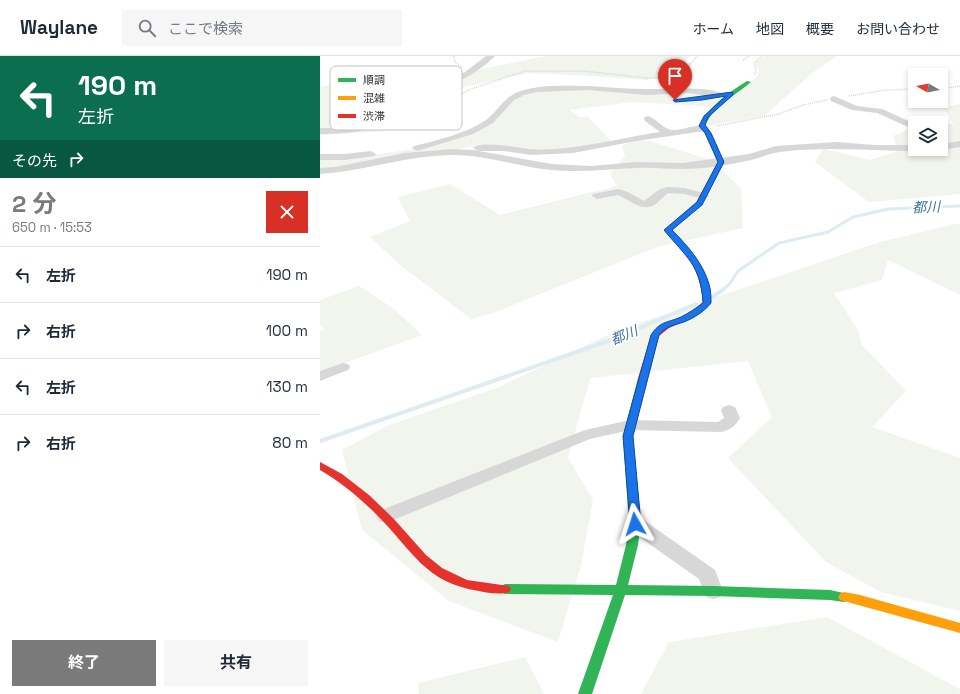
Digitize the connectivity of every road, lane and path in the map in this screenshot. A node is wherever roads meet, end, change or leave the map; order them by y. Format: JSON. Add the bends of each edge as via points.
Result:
{"nodes":[{"id":1,"x":454,"y":56,"type":"edge"},
{"id":2,"x":491,"y":56,"type":"edge"},
{"id":3,"x":750,"y":56,"type":"edge"},
{"id":4,"x":762,"y":56,"type":"edge"},
{"id":5,"x":743,"y":60,"type":"dead end"},
{"id":6,"x":460,"y":66,"type":"edge"},
{"id":7,"x":462,"y":68,"type":"edge"},
{"id":8,"x":469,"y":73,"type":"junction"},
{"id":9,"x":462,"y":77,"type":"edge"},
{"id":10,"x":749,"y":82,"type":"joint"},
{"id":11,"x":960,"y":86,"type":"edge"},
{"id":12,"x":948,"y":88,"type":"edge"},
{"id":13,"x":908,"y":89,"type":"edge"},
{"id":14,"x":619,"y":90,"type":"junction"},
{"id":15,"x":732,"y":94,"type":"junction"},
{"id":16,"x":719,"y":96,"type":"junction"},
{"id":17,"x":834,"y":99,"type":"junction"},
{"id":18,"x":675,"y":100,"type":"dead end"},
{"id":19,"x":690,"y":100,"type":"dead end"},
{"id":20,"x":648,"y":119,"type":"dead end"},
{"id":21,"x":908,"y":123,"type":"edge"},
{"id":22,"x":704,"y":128,"type":"junction"},
{"id":23,"x":343,"y":130,"type":"edge"},
{"id":24,"x":320,"y":131,"type":"edge"},
{"id":25,"x":672,"y":132,"type":"junction"},
{"id":26,"x":948,"y":140,"type":"edge"},
{"id":27,"x":957,"y":145,"type":"edge"},
{"id":28,"x":908,"y":148,"type":"edge"},
{"id":29,"x":454,"y":152,"type":"junction"},
{"id":30,"x":531,"y":152,"type":"junction"},
{"id":31,"x":320,"y":156,"type":"edge"},
{"id":32,"x":721,"y":162,"type":"junction"},
{"id":33,"x":552,"y":167,"type":"junction"},
{"id":34,"x":320,"y":171,"type":"edge"},
{"id":35,"x":597,"y":196,"type":"dead end"},
{"id":36,"x":704,"y":196,"type":"junction"},
{"id":37,"x":343,"y":367,"type":"dead end"},
{"id":38,"x":320,"y":376,"type":"edge"},
{"id":39,"x":729,"y":410,"type":"dead end"},
{"id":40,"x":630,"y":426,"type":"junction"},
{"id":41,"x":320,"y":465,"type":"edge"},
{"id":42,"x":385,"y":516,"type":"junction"},
{"id":43,"x":635,"y":524,"type":"junction"},
{"id":44,"x":621,"y":590,"type":"junction"},
{"id":45,"x":713,"y":591,"type":"junction"},
{"id":46,"x":960,"y":628,"type":"edge"},
{"id":47,"x":585,"y":694,"type":"edge"}],
"edges":[{"from":1,"to":6,"type":"path","via":[[455,62]]},
{"from":2,"to":8,"type":"street"},
{"from":3,"to":5,"type":"path"},
{"from":4,"to":10,"type":"path","via":[[754,63],[756,73]]},
{"from":7,"to":8,"type":"path"},
{"from":8,"to":9,"type":"street"},
{"from":10,"to":15,"type":"street"},
{"from":11,"to":12,"type":"path"},
{"from":13,"to":17,"type":"path","via":[[886,90]]},
{"from":14,"to":16,"type":"street","via":[[690,91]]},
{"from":14,"to":18,"type":"street"},
{"from":14,"to":31,"type":"street","via":[[533,90],[511,98],[494,117],[478,128],[427,146],[344,157]]},
{"from":15,"to":16,"type":"street"},
{"from":15,"to":22,"type":"street","via":[[706,117],[702,126]]},
{"from":16,"to":19,"type":"street"},
{"from":17,"to":21,"type":"street","via":[[855,108],[879,112]]},
{"from":17,"to":22,"type":"path","via":[[803,105],[778,114]]},
{"from":20,"to":25,"type":"street","via":[[660,129]]},
{"from":22,"to":25,"type":"street"},
{"from":22,"to":32,"type":"street"},
{"from":23,"to":24,"type":"street"},
{"from":25,"to":30,"type":"street","via":[[573,150]]},
{"from":26,"to":27,"type":"street"},
{"from":28,"to":32,"type":"street","via":[[805,146],[776,149],[751,157]]},
{"from":29,"to":30,"type":"street","via":[[490,147]]},
{"from":29,"to":33,"type":"street"},
{"from":29,"to":34,"type":"street","via":[[405,156]]},
{"from":30,"to":33,"type":"street"},
{"from":32,"to":33,"type":"street","via":[[591,169]]},
{"from":32,"to":36,"type":"street"},
{"from":35,"to":36,"type":"street","via":[[617,192],[645,204],[665,191],[673,190]]},
{"from":36,"to":40,"type":"street","via":[[699,204],[667,230],[698,267],[706,286],[707,303],[683,319],[664,326],[655,335]]},
{"from":37,"to":38,"type":"street"},
{"from":39,"to":40,"type":"street","via":[[732,418],[722,427]]},
{"from":40,"to":42,"type":"street","via":[[585,435]]},
{"from":40,"to":43,"type":"street","via":[[628,436]]},
{"from":41,"to":42,"type":"street","via":[[348,482]]},
{"from":42,"to":44,"type":"street","via":[[429,564],[446,576],[465,584],[508,589]]},
{"from":43,"to":44,"type":"street"},
{"from":43,"to":45,"type":"street","via":[[708,575]]},
{"from":44,"to":45,"type":"street"},
{"from":44,"to":47,"type":"street"},
{"from":45,"to":46,"type":"street","via":[[830,595],[860,600]]}]}
